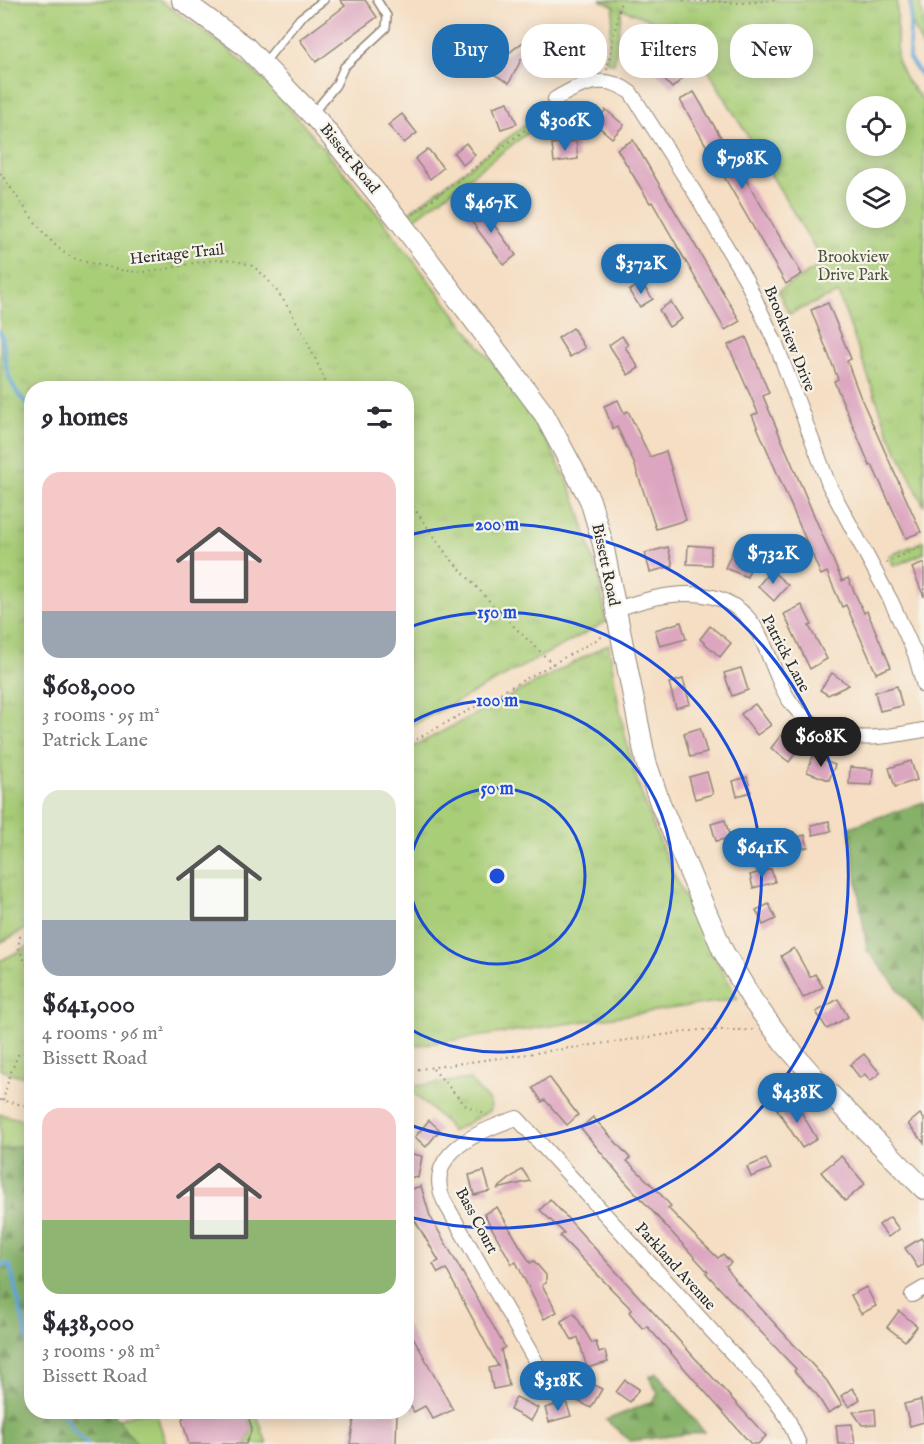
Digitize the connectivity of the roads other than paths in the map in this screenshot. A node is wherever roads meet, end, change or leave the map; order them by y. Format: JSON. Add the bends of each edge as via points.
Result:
{"nodes":[{"id":1,"x":182,"y":0,"type":"edge"},
{"id":2,"x":324,"y":0,"type":"edge"},
{"id":3,"x":377,"y":0,"type":"edge"},
{"id":4,"x":264,"y":64,"type":"junction"},
{"id":5,"x":555,"y":99,"type":"road end"},
{"id":6,"x":312,"y":114,"type":"junction"},
{"id":7,"x":615,"y":610,"type":"junction"},
{"id":8,"x":924,"y":686,"type":"edge"},
{"id":9,"x":924,"y":730,"type":"edge"},
{"id":10,"x":517,"y":1118,"type":"joint"},
{"id":11,"x":924,"y":1189,"type":"edge"},
{"id":12,"x":540,"y":1370,"type":"dead end"},
{"id":13,"x":799,"y":1444,"type":"edge"}],
"edges":[{"from":1,"to":4,"type":"main road","name":"Bissett Road","via":[[218,24]]},
{"from":2,"to":4,"type":"lane","via":[[300,18]]},
{"from":3,"to":6,"type":"lane","via":[[387,16],[386,28],[344,67],[336,85]]},
{"from":4,"to":6,"type":"main road","name":"Bissett Road"},
{"from":5,"to":8,"type":"street","name":"Brookview Drive","via":[[579,85],[606,81],[631,93],[695,193],[746,279],[776,344],[829,485],[891,601],[915,654]]},
{"from":6,"to":7,"type":"main road","name":"Bissett Road","via":[[523,382],[568,455],[590,500]]},
{"from":7,"to":9,"type":"street","name":"Patrick Lane","via":[[677,594],[720,599],[752,623],[785,694],[815,724],[836,734],[860,738]]},
{"from":7,"to":11,"type":"main road","name":"Bissett Road","via":[[644,752],[660,803],[723,951],[773,1030]]},
{"from":10,"to":12,"type":"street","name":"Bass Court","via":[[451,1152],[441,1167],[440,1188],[444,1202]]},
{"from":10,"to":13,"type":"street","name":"Parkland Avenue","via":[[774,1399]]}]}
